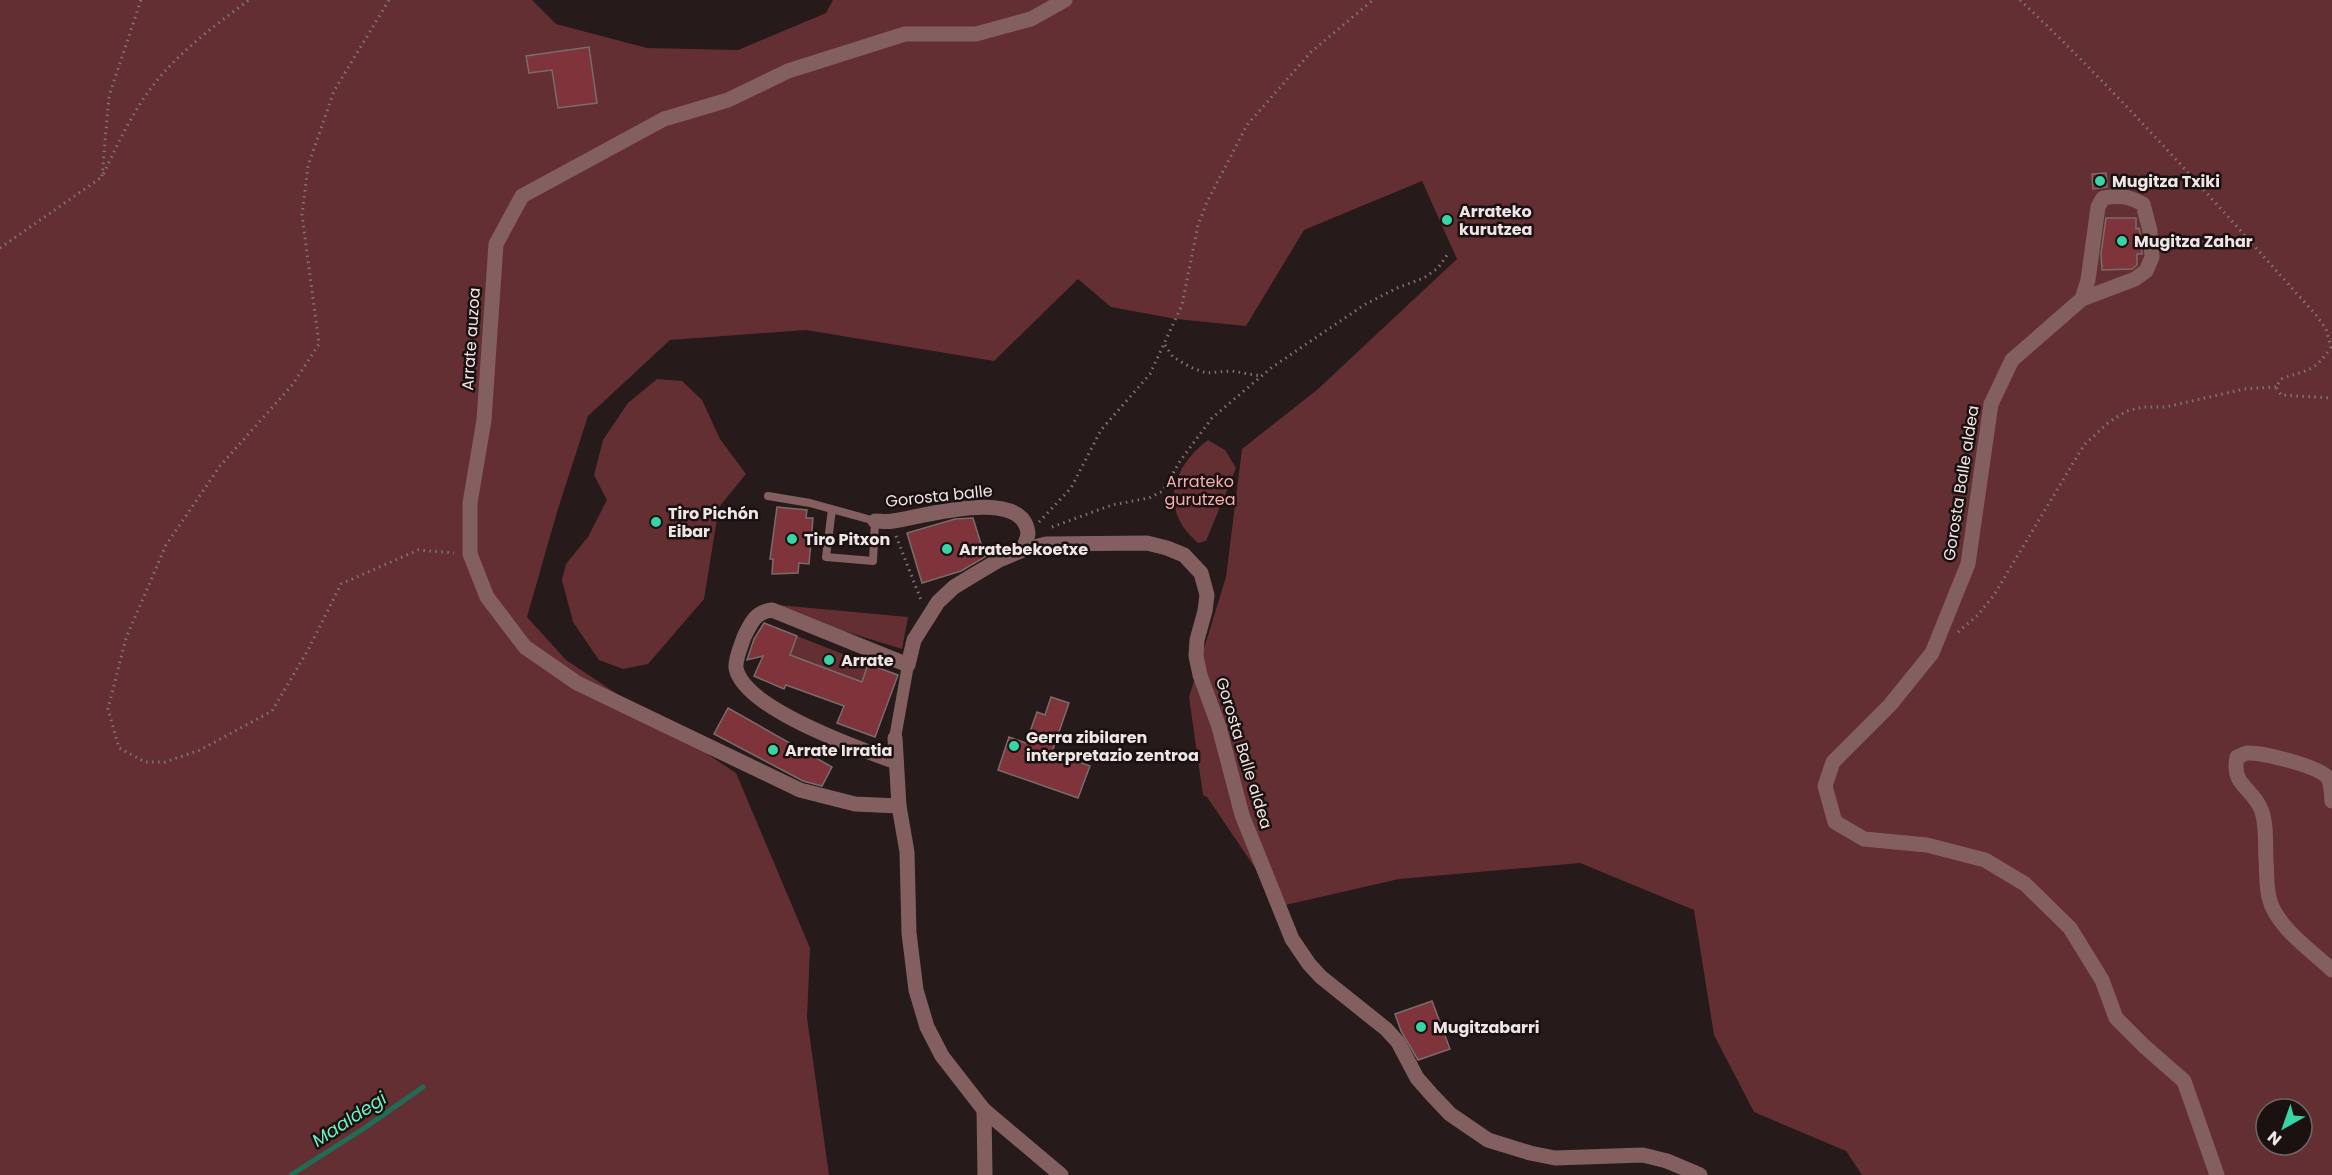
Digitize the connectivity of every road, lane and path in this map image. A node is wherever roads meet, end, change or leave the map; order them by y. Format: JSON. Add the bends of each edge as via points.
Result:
{"nodes":[{"id":1,"x":141,"y":0,"type":"edge"},
{"id":2,"x":249,"y":0,"type":"edge"},
{"id":3,"x":389,"y":0,"type":"edge"},
{"id":4,"x":1065,"y":0,"type":"edge"},
{"id":5,"x":1373,"y":0,"type":"edge"},
{"id":6,"x":2020,"y":0,"type":"edge"},
{"id":7,"x":102,"y":177,"type":"junction"},
{"id":8,"x":0,"y":248,"type":"edge"},
{"id":9,"x":1447,"y":255,"type":"dead end"},
{"id":10,"x":2082,"y":299,"type":"junction"},
{"id":11,"x":1166,"y":345,"type":"junction"},
{"id":12,"x":1262,"y":376,"type":"junction"},
{"id":13,"x":2276,"y":387,"type":"junction"},
{"id":14,"x":2332,"y":398,"type":"edge"},
{"id":15,"x":768,"y":496,"type":"dead end"},
{"id":16,"x":832,"y":509,"type":"junction"},
{"id":17,"x":875,"y":521,"type":"junction"},
{"id":18,"x":890,"y":522,"type":"junction"},
{"id":19,"x":1051,"y":527,"type":"dead end"},
{"id":20,"x":1029,"y":535,"type":"junction"},
{"id":21,"x":1023,"y":550,"type":"junction"},
{"id":22,"x":470,"y":554,"type":"junction"},
{"id":23,"x":928,"y":618,"type":"junction"},
{"id":24,"x":1932,"y":653,"type":"junction"},
{"id":25,"x":908,"y":665,"type":"junction"},
{"id":26,"x":895,"y":738,"type":"joint"},
{"id":27,"x":896,"y":762,"type":"junction"},
{"id":28,"x":2332,"y":801,"type":"edge"},
{"id":29,"x":899,"y":806,"type":"junction"},
{"id":30,"x":2332,"y":970,"type":"edge"},
{"id":31,"x":984,"y":1110,"type":"junction"},
{"id":32,"x":985,"y":1175,"type":"edge"},
{"id":33,"x":1061,"y":1175,"type":"edge"},
{"id":34,"x":1700,"y":1175,"type":"edge"},
{"id":35,"x":2217,"y":1175,"type":"edge"}],
"edges":[{"from":1,"to":7,"type":"path","via":[[109,96]]},
{"from":2,"to":7,"type":"path","via":[[167,69],[130,119]]},
{"from":3,"to":22,"type":"path","via":[[334,90],[308,166],[302,215],[320,344],[293,384],[220,466],[166,545],[126,638],[108,709],[119,748],[145,762],[165,762],[200,750],[272,711],[341,584],[418,550]]},
{"from":4,"to":22,"type":"street","name":"Arrate auzoa","via":[[1031,19],[976,34],[905,34],[788,71],[728,100],[664,119],[522,196],[496,244],[484,420],[470,503]]},
{"from":5,"to":11,"type":"path","via":[[1311,52],[1247,125],[1198,225],[1182,305]]},
{"from":6,"to":13,"type":"path","via":[[2085,61],[2167,149],[2326,329],[2331,347],[2323,360],[2311,370],[2281,379]]},
{"from":7,"to":8,"type":"path"},
{"from":9,"to":12,"type":"path","via":[[1424,278],[1364,305]]},
{"from":10,"to":10,"type":"street","name":"Gorosta Balle aldea","via":[[2098,207],[2103,198],[2129,196],[2143,204],[2150,231],[2152,257],[2146,271]]},
{"from":10,"to":24,"type":"street","name":"Gorosta Balle aldea","via":[[2012,360],[1991,404],[1968,564]]},
{"from":11,"to":12,"type":"path","via":[[1173,357],[1206,373]]},
{"from":11,"to":20,"type":"path","via":[[1150,374],[1101,430],[1071,488]]},
{"from":12,"to":19,"type":"path","via":[[1212,418],[1163,491]]},
{"from":13,"to":14,"type":"path","via":[[2281,395]]},
{"from":13,"to":24,"type":"path","via":[[2244,389],[2166,407],[2143,407],[2109,422],[2084,445],[1994,595],[1978,615]]},
{"from":15,"to":16,"type":"lane"},
{"from":16,"to":17,"type":"lane"},
{"from":16,"to":17,"type":"lane","via":[[826,556],[873,561]]},
{"from":17,"to":18,"type":"street","name":"Gorosta balle"},
{"from":18,"to":20,"type":"street","name":"Gorosta balle","via":[[979,507],[1002,508],[1015,512],[1024,521]]},
{"from":18,"to":23,"type":"path"},
{"from":20,"to":21,"type":"street"},
{"from":21,"to":23,"type":"street","name":"Gorosta Balle aldea","via":[[954,587]]},
{"from":21,"to":34,"type":"street","name":"Gorosta Balle aldea","via":[[1046,544],[1147,543],[1184,555],[1201,573],[1207,595],[1197,640],[1200,675],[1219,727],[1242,816],[1292,939],[1321,977],[1398,1042],[1417,1078],[1450,1114],[1488,1140],[1530,1153],[1555,1158],[1643,1155]]},
{"from":22,"to":29,"type":"street","name":"Arrate auzoa","via":[[487,597],[525,647],[577,683],[800,790],[855,804]]},
{"from":23,"to":25,"type":"street","name":"Gorosta Balle aldea","via":[[914,640]]},
{"from":24,"to":35,"type":"street","name":"Gorosta Balle aldea","via":[[1890,705],[1833,762],[1825,786],[1835,822],[1864,839],[1927,845],[1984,860],[2025,884],[2070,928],[2102,980],[2116,1018],[2184,1081]]},
{"from":25,"to":26,"type":"street"},
{"from":25,"to":27,"type":"street","via":[[772,610],[755,616],[736,668],[746,687],[772,707],[833,740]]},
{"from":26,"to":27,"type":"street"},
{"from":27,"to":29,"type":"street"},
{"from":28,"to":30,"type":"street","via":[[2331,785],[2319,771],[2304,764],[2247,753],[2238,757],[2238,779],[2260,808],[2264,824],[2269,898],[2274,912]]},
{"from":29,"to":31,"type":"street","via":[[907,852],[909,933],[916,990],[927,1027],[942,1056]]},
{"from":31,"to":32,"type":"street"},
{"from":31,"to":33,"type":"street"}]}
